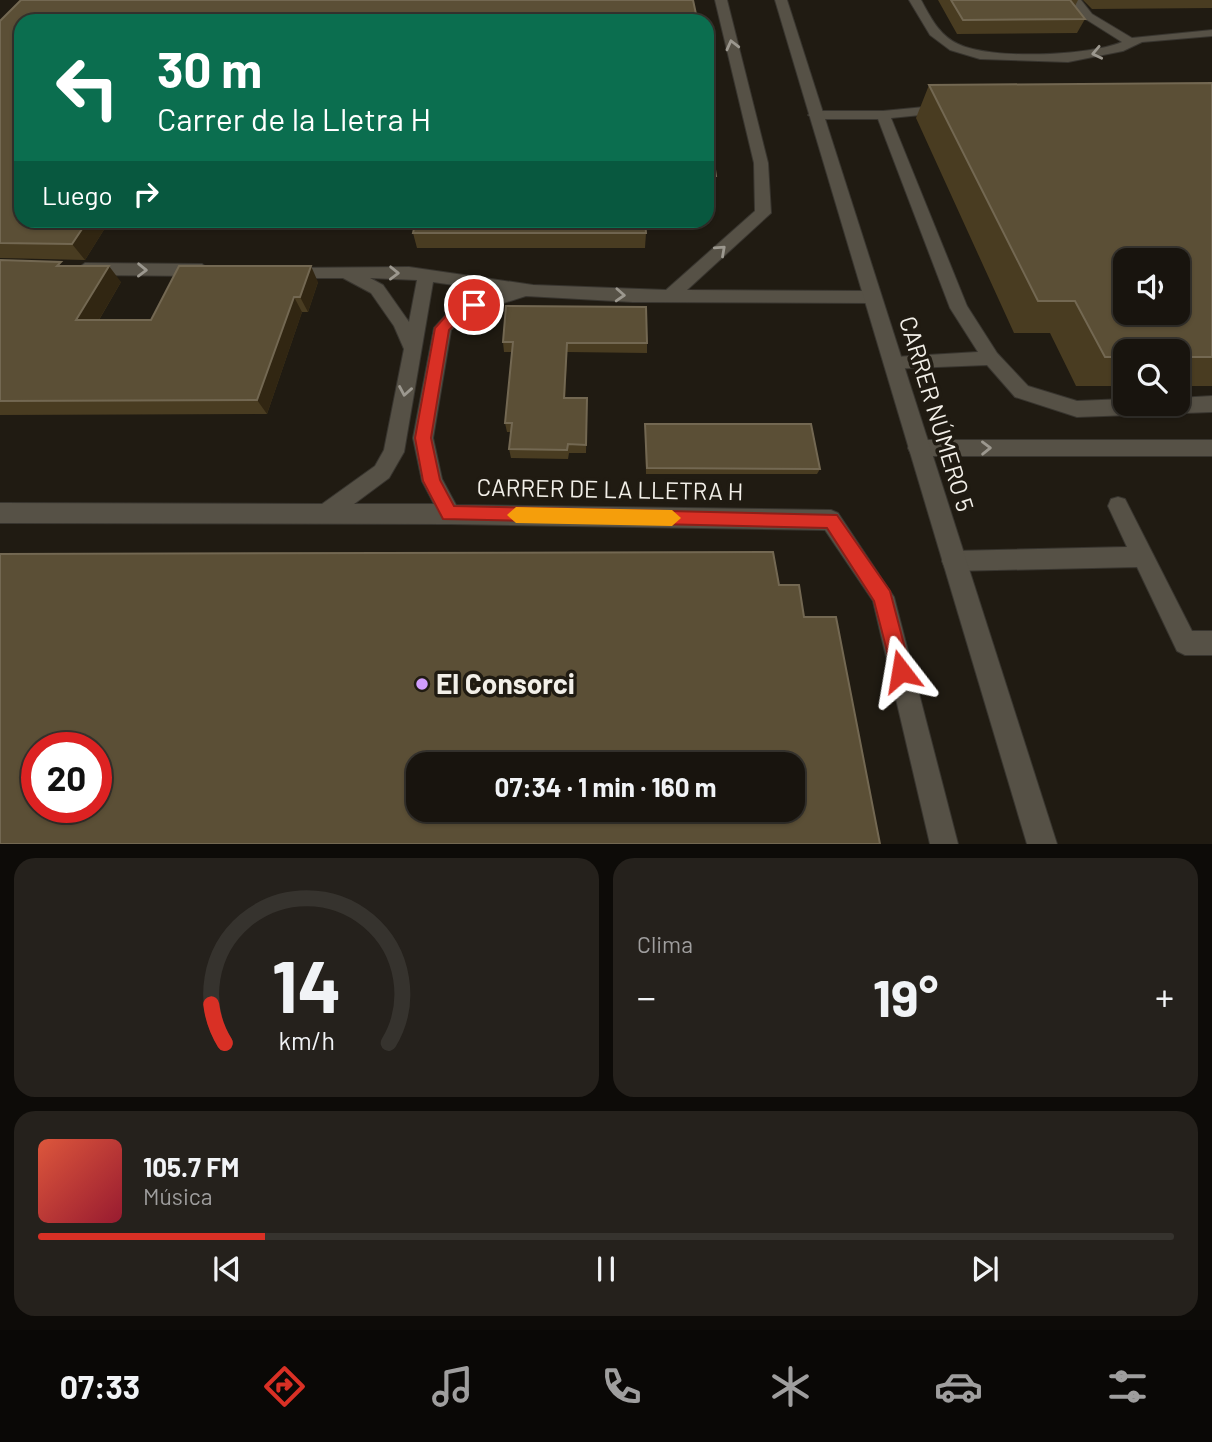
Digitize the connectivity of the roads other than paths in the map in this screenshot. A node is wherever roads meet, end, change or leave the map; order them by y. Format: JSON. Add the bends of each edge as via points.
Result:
{"nodes":[{"id":1,"x":721,"y":0,"type":"edge"},
{"id":2,"x":781,"y":0,"type":"edge"},
{"id":3,"x":915,"y":0,"type":"edge"},
{"id":4,"x":1075,"y":0,"type":"edge"},
{"id":5,"x":1212,"y":33,"type":"edge"},
{"id":6,"x":1131,"y":43,"type":"junction"},
{"id":7,"x":962,"y":109,"type":"edge"},
{"id":8,"x":815,"y":115,"type":"junction"},
{"id":9,"x":883,"y":115,"type":"junction"},
{"id":10,"x":65,"y":268,"type":"edge"},
{"id":11,"x":222,"y":271,"type":"edge"},
{"id":12,"x":275,"y":271,"type":"edge"},
{"id":13,"x":343,"y":272,"type":"junction"},
{"id":14,"x":426,"y":276,"type":"junction"},
{"id":15,"x":533,"y":291,"type":"junction"},
{"id":16,"x":670,"y":296,"type":"junction"},
{"id":17,"x":872,"y":297,"type":"junction"},
{"id":18,"x":413,"y":349,"type":"junction"},
{"id":19,"x":991,"y":358,"type":"junction"},
{"id":20,"x":894,"y":364,"type":"junction"},
{"id":21,"x":1212,"y":404,"type":"edge"},
{"id":22,"x":918,"y":448,"type":"junction"},
{"id":23,"x":1212,"y":448,"type":"edge"},
{"id":24,"x":1118,"y":506,"type":"dead end"},
{"id":25,"x":0,"y":513,"type":"edge"},
{"id":26,"x":325,"y":513,"type":"junction"},
{"id":27,"x":450,"y":514,"type":"junction"},
{"id":28,"x":1144,"y":556,"type":"junction"},
{"id":29,"x":953,"y":561,"type":"junction"},
{"id":30,"x":1212,"y":643,"type":"edge"},
{"id":31,"x":944,"y":844,"type":"edge"},
{"id":32,"x":1042,"y":844,"type":"edge"}],
"edges":[{"from":16,"to":1,"type":"lane","one_way":true,"via":[[763,213],[761,163]]},
{"from":2,"to":8,"type":"street","name":"CARRER NÚMERO 5"},
{"from":6,"to":3,"type":"lane","one_way":true,"via":[[1069,58],[980,55],[954,47],[934,33]]},
{"from":4,"to":6,"type":"lane","via":[[1088,16]]},
{"from":5,"to":6,"type":"lane"},
{"from":7,"to":9,"type":"lane"},
{"from":8,"to":9,"type":"lane"},
{"from":8,"to":17,"type":"street","name":"CARRER NÚMERO 5"},
{"from":9,"to":19,"type":"lane","via":[[959,308]]},
{"from":10,"to":11,"type":"lane","one_way":true},
{"from":12,"to":13,"type":"lane"},
{"from":13,"to":14,"type":"lane","one_way":true},
{"from":13,"to":18,"type":"lane","via":[[377,289]]},
{"from":14,"to":15,"type":"lane"},
{"from":14,"to":18,"type":"lane"},
{"from":15,"to":16,"type":"lane","one_way":true},
{"from":15,"to":27,"type":"lane","via":[[460,310],[443,328],[423,438],[432,481]]},
{"from":16,"to":17,"type":"lane"},
{"from":17,"to":20,"type":"street","name":"CARRER NÚMERO 5"},
{"from":18,"to":26,"type":"lane","one_way":true,"via":[[394,452],[382,472]]},
{"from":19,"to":20,"type":"lane"},
{"from":19,"to":21,"type":"lane","via":[[1022,391],[1077,409]]},
{"from":20,"to":22,"type":"street","name":"CARRER NÚMERO 5"},
{"from":22,"to":23,"type":"lane","one_way":true},
{"from":22,"to":29,"type":"street","name":"CARRER NÚMERO 5"},
{"from":24,"to":28,"type":"lane"},
{"from":25,"to":26,"type":"lane","name":"CARRER DE LA LLETRA H"},
{"from":26,"to":27,"type":"lane","name":"CARRER DE LA LLETRA H"},
{"from":27,"to":31,"type":"lane","name":"CARRER DE LA LLETRA H","via":[[831,520],[883,597]]},
{"from":28,"to":29,"type":"lane"},
{"from":28,"to":30,"type":"lane","via":[[1185,643]]},
{"from":29,"to":32,"type":"street","name":"CARRER NÚMERO 5"}]}
